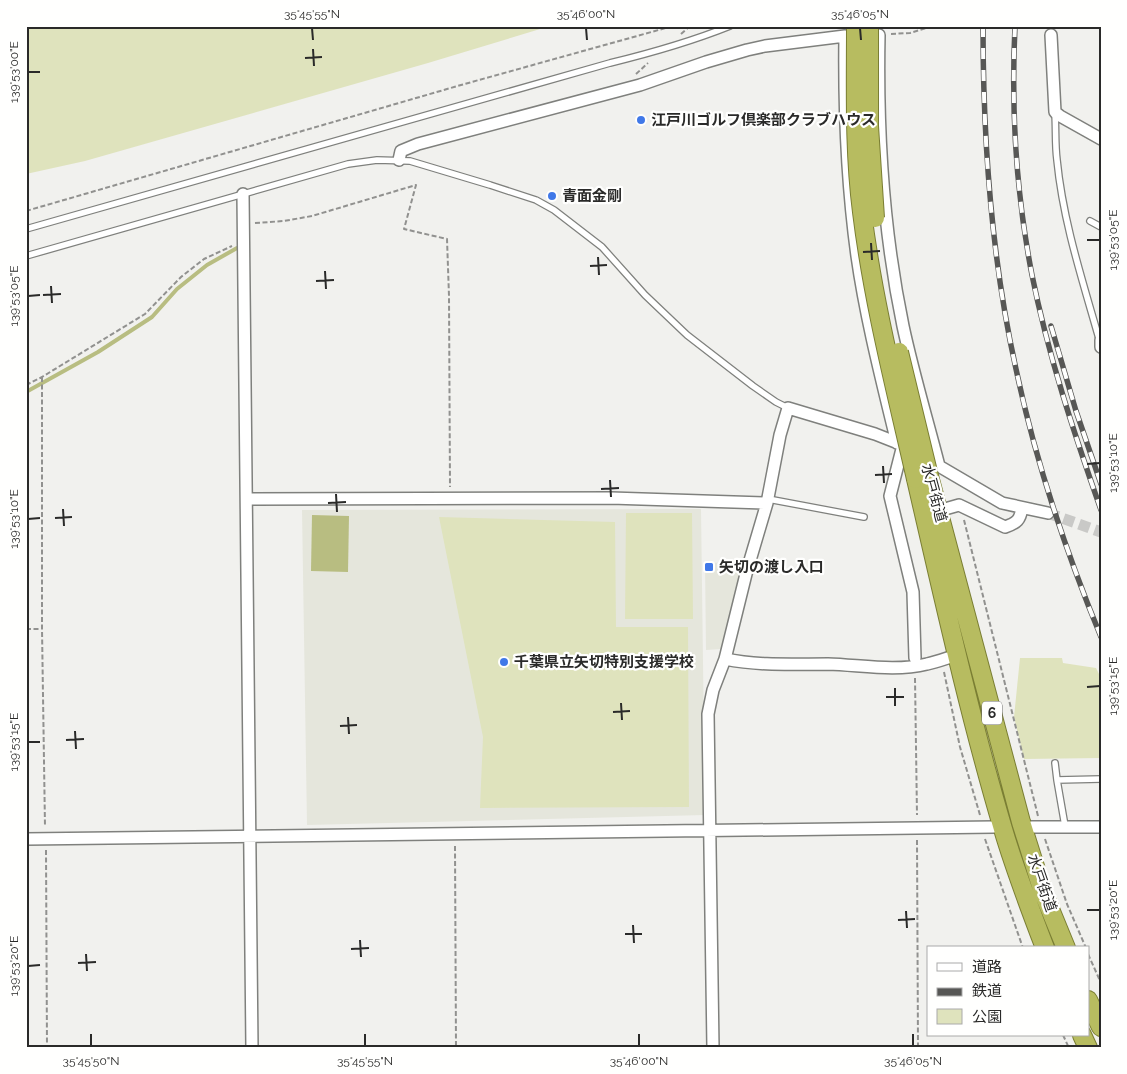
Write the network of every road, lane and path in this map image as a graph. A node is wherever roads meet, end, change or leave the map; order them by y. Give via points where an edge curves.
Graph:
1 (673, 26) edge
2 (730, 26) edge
3 (856, 26) edge
4 (933, 26) edge
5 (874, 30) edge
6 (1051, 35) dead end
7 (1055, 112) junction
8 (1101, 140) edge
9 (399, 160) junction
10 (243, 194) junction
11 (26, 211) edge
12 (1090, 221) dead end
13 (243, 224) junction
14 (1101, 227) edge
15 (26, 229) edge
16 (243, 242) junction
17 (26, 256) edge
18 (1100, 343) edge
19 (42, 378) junction
20 (26, 385) edge
21 (788, 408) junction
22 (900, 444) junction
23 (928, 474) junction
24 (247, 499) junction
25 (450, 499) junction
26 (767, 501) junction
27 (959, 506) junction
28 (1022, 508) junction
29 (938, 511) junction
30 (1048, 513) tunnel mouth
31 (864, 517) dead end
32 (26, 629) edge
33 (42, 629) junction
34 (915, 658) dead end
35 (949, 658) junction
36 (725, 659) junction
37 (915, 673) dead end
38 (1055, 763) dead end
39 (1101, 779) edge
40 (1057, 780) junction
41 (1036, 826) junction
42 (1065, 826) junction
43 (1101, 827) edge
44 (989, 828) junction
45 (917, 830) junction
46 (711, 831) junction
47 (455, 834) junction
48 (250, 836) junction
49 (46, 838) junction
50 (26, 839) edge
51 (1022, 946) edge
52 (1044, 946) edge
53 (1065, 946) edge
54 (1085, 946) edge
55 (1090, 959) edge
56 (1101, 984) edge
57 (1090, 1004) edge
58 (1101, 1027) edge
59 (1063, 1036) edge
60 (1082, 1036) edge
61 (47, 1048) edge
62 (252, 1048) edge
63 (456, 1048) edge
64 (714, 1048) edge
65 (918, 1048) edge
66 (1069, 1048) edge
67 (1088, 1048) edge

1 - 11 path
2 - 15 lane via 663,50
3 - 23 highway, 水戸街道 / 6, bridge via 856,125 862,210 874,292
4 - 5 path via 910,33
5 - 23 highway, 水戸街道 / 6, bridge via 869,126 874,208 885,289
6 - 7 street
7 - 8 street
7 - 18 lane via 1057,160 1066,214
9 - 10 lane via 348,164
9 - 21 lane via 425,164 481,182 536,200 554,210 602,247 687,335
9 - 22 street via 401,151 418,144 633,87 747,50 845,36 848,169 858,257 874,344
10 - 13 street
10 - 17 lane
12 - 14 lane
13 - 16 street
13 - 25 path via 312,216 416,185 404,229 447,239
16 - 19 path via 204,259 181,277 145,314
16 - 24 street
19 - 20 path
19 - 33 path
21 - 22 street
21 - 26 street
22 - 23 street
22 - 34 street via 890,496 913,592
23 - 28 street
23 - 29 highway, 水戸街道 / 6
23 - 35 highway, 水戸街道 / 6
24 - 25 street
24 - 48 street
25 - 26 street
26 - 31 lane
26 - 36 street
27 - 28 street via 1005,527 1020,518
27 - 29 street
27 - 41 path
28 - 30 street
29 - 53 highway, 水戸街道 / 6 via 1022,822
32 - 33 path
33 - 49 path
35 - 36 street via 893,668 747,663
35 - 44 path via 960,747
35 - 52 highway, 水戸街道 / 6 via 1003,830
36 - 46 street via 708,714
37 - 45 path
38 - 40 lane
39 - 40 lane
40 - 42 lane
41 - 42 street
41 - 54 path
42 - 43 street
44 - 45 street
44 - 51 path via 985,838
45 - 46 street
45 - 65 path
46 - 47 street
46 - 64 street
47 - 48 street
47 - 63 path
48 - 49 street
48 - 62 street
49 - 50 street
49 - 61 path
55 - 56 path
57 - 58 highway
59 - 66 path
60 - 67 highway

